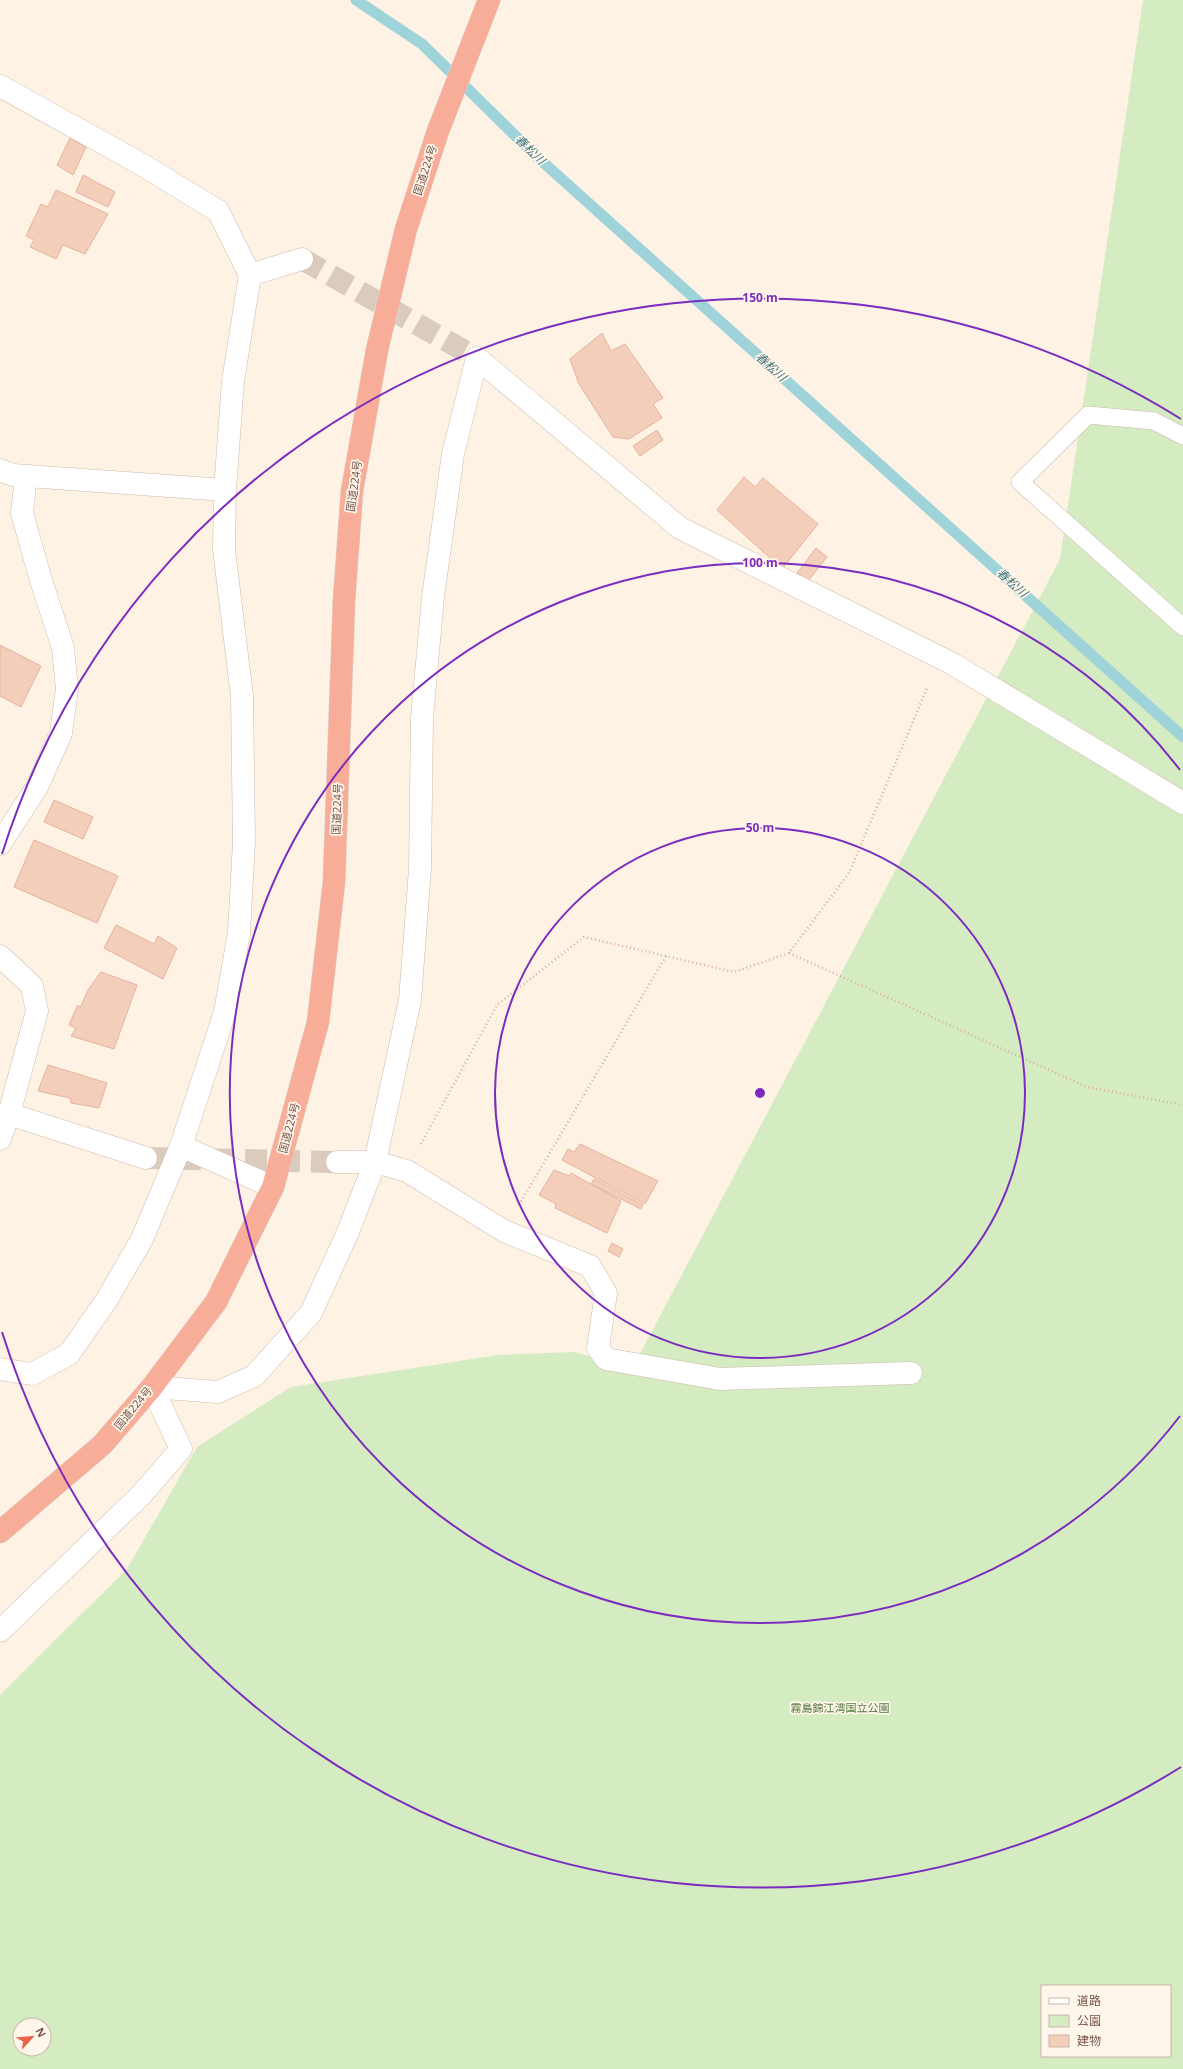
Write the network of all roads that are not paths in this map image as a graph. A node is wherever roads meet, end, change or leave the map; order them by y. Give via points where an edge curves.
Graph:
1 (490, 0) edge
2 (0, 86) edge
3 (302, 259) dead end
4 (250, 275) junction
5 (1183, 436) edge
6 (0, 470) edge
7 (26, 476) junction
8 (225, 490) junction
9 (1183, 627) edge
10 (1183, 803) edge
11 (0, 844) edge
12 (0, 956) edge
13 (9, 1114) junction
14 (0, 1139) edge
15 (181, 1146) junction
16 (146, 1158) tunnel mouth
17 (337, 1162) tunnel mouth
18 (375, 1162) junction
19 (273, 1187) junction
20 (0, 1369) edge
21 (911, 1373) dead end
22 (152, 1387) junction
23 (0, 1532) edge
24 (0, 1631) edge

1 - 19 highway, 国道224号 via 438,131 406,229 381,334 352,491 344,601 334,882 318,1022
2 - 4 street via 141,164 218,211
3 - 4 street
4 - 8 street via 233,381
5 - 9 lane via 1154,421 1088,415 1020,482
6 - 7 street
7 - 8 street
7 - 11 street via 22,513 63,648 66,689 61,733 37,787
8 - 15 street via 224,550 242,696 244,842 239,933 226,1012
10 - 18 street via 940,658 680,528 477,358 453,454 433,597 422,718 420,869 410,1000
12 - 13 street via 32,986 37,1011
13 - 14 street
13 - 16 street
15 - 19 street
15 - 20 street via 142,1239 106,1301 69,1354 32,1374
17 - 18 street
18 - 21 street via 407,1170 504,1231 590,1266 606,1293 598,1348 606,1359 720,1379
18 - 22 street via 348,1232 311,1313 254,1376 218,1392
19 - 22 highway, 国道224号 via 216,1302
22 - 23 highway, 国道224号 via 102,1445
22 - 24 street via 181,1449 141,1495

